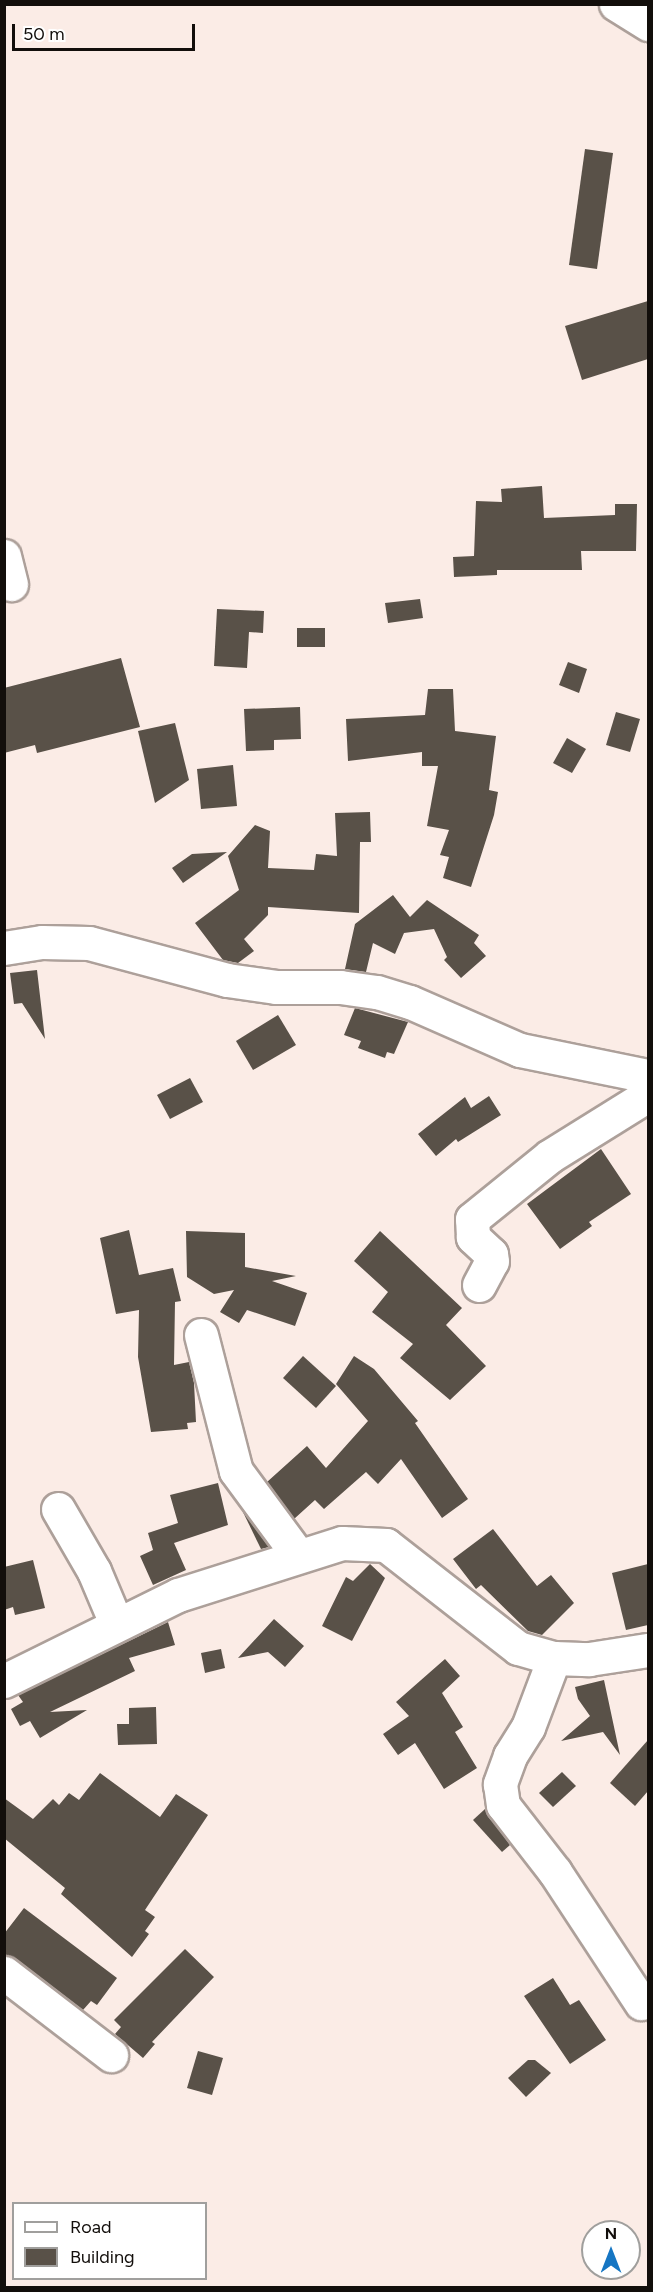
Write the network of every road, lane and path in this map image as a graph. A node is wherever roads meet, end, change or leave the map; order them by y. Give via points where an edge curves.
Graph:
1 (616, 4) edge
2 (648, 24) edge
3 (4, 948) edge
4 (648, 1076) edge
5 (648, 1095) edge
6 (479, 1285) dead end
7 (201, 1335) dead end
8 (58, 1509) dead end
9 (298, 1555) junction
10 (116, 1623) junction
11 (648, 1650) edge
12 (554, 1659) junction
13 (4, 1682) edge
14 (4, 1973) edge
15 (641, 2003) dead end
16 (111, 2055) dead end

1 - 2 street
3 - 4 street via 42,942 89,943 226,980 276,987 339,987 377,992 410,1002 520,1050
5 - 6 street via 550,1156 472,1219 473,1237 491,1254 492,1261
7 - 9 street via 236,1471
8 - 10 street via 94,1571
9 - 10 street via 178,1595
9 - 12 street via 342,1543 386,1545 518,1648
10 - 13 street
11 - 12 street via 590,1659
12 - 15 street via 528,1727 510,1756 500,1784 503,1805 560,1880
14 - 16 street

